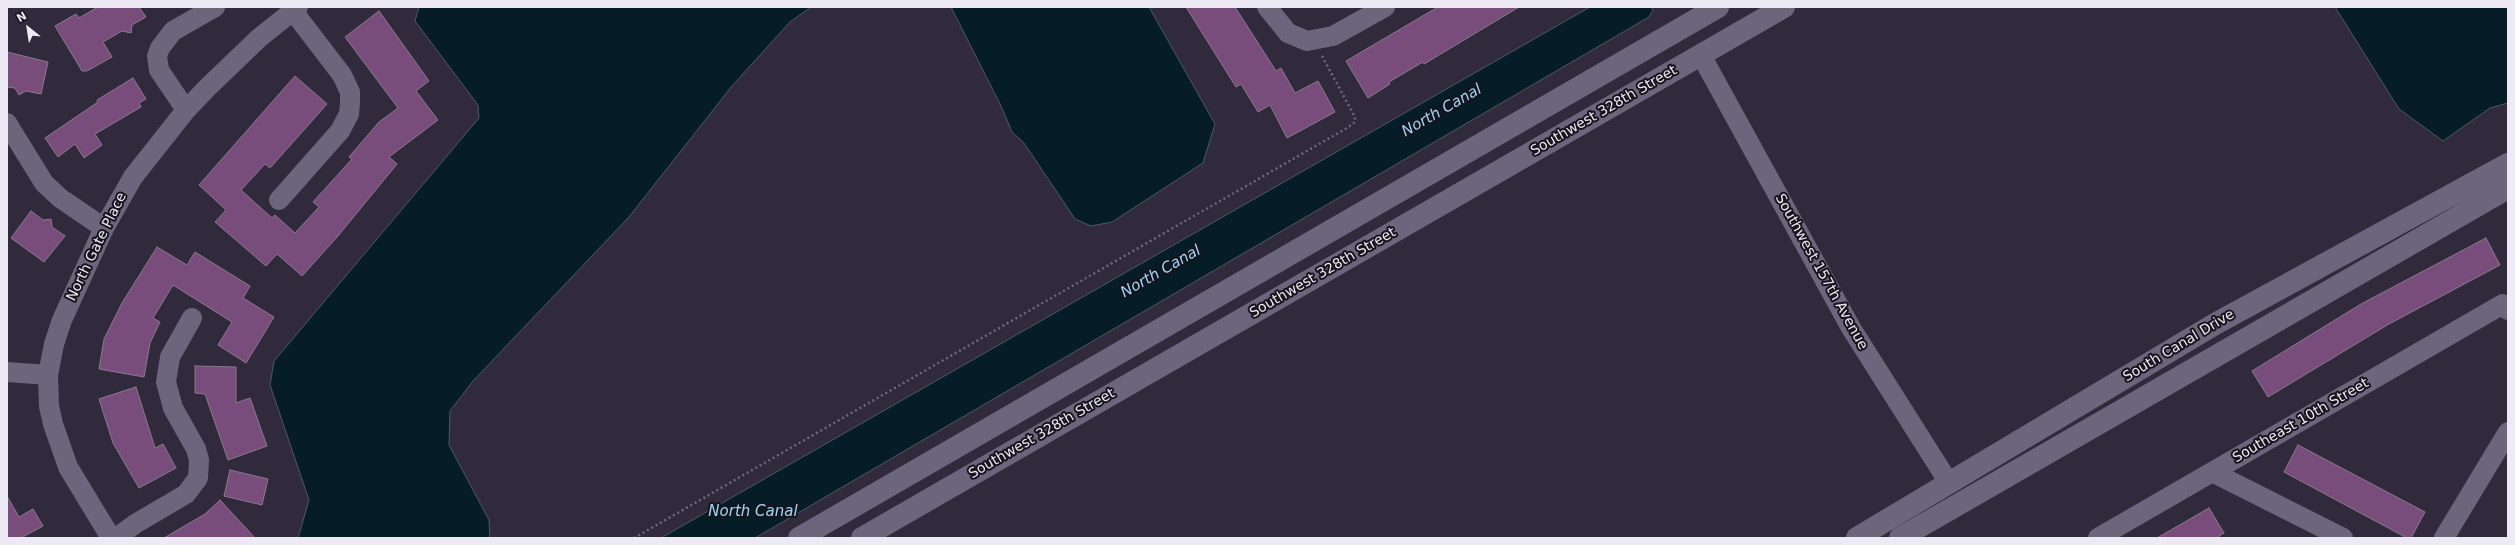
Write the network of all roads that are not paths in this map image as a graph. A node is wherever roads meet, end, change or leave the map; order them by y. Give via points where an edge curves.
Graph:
1 (215, 7) edge
2 (1267, 7) edge
3 (1385, 7) edge
4 (1718, 7) edge
5 (1784, 7) edge
6 (295, 9) edge
7 (1701, 56) junction
8 (186, 110) junction
9 (7, 123) edge
10 (2508, 164) edge
11 (2508, 188) edge
12 (279, 200) dead end
13 (104, 228) junction
14 (2506, 307) edge
15 (192, 318) dead end
16 (7, 372) edge
17 (48, 375) junction
18 (2508, 432) edge
19 (2212, 472) junction
20 (1949, 483) junction
21 (111, 538) edge
22 (116, 538) edge
23 (799, 538) edge
24 (862, 538) edge
25 (1857, 538) edge
26 (1900, 538) edge
27 (2098, 538) edge
28 (2343, 538) edge
29 (2444, 538) edge

1 - 8 street via 174,32 160,48 157,56 159,70
2 - 3 street via 1288,33 1312,41 1342,32
4 - 23 street
5 - 7 street, Southwest 328th Street
6 - 8 street, North Gate Place via 259,38
6 - 12 street via 342,75 350,92 350,103 349,114 340,131
7 - 20 street, Southwest 157th Avenue via 1851,328
7 - 24 street, Southwest 328th Street
8 - 13 street, North Gate Place via 133,177
9 - 13 street via 44,183 60,198
10 - 20 street, South Canal Drive via 2215,324
11 - 26 street, South Canal Drive
13 - 17 street, North Gate Place via 62,320
14 - 19 street, Southeast 10th Street
15 - 22 street via 170,357 166,382 173,408 198,454 198,478 186,494
16 - 17 street
17 - 21 street, North Gate Place via 49,406 56,438 76,482
18 - 29 street
19 - 27 street, Southeast 10th Street
19 - 28 street
20 - 25 street, South Canal Drive

